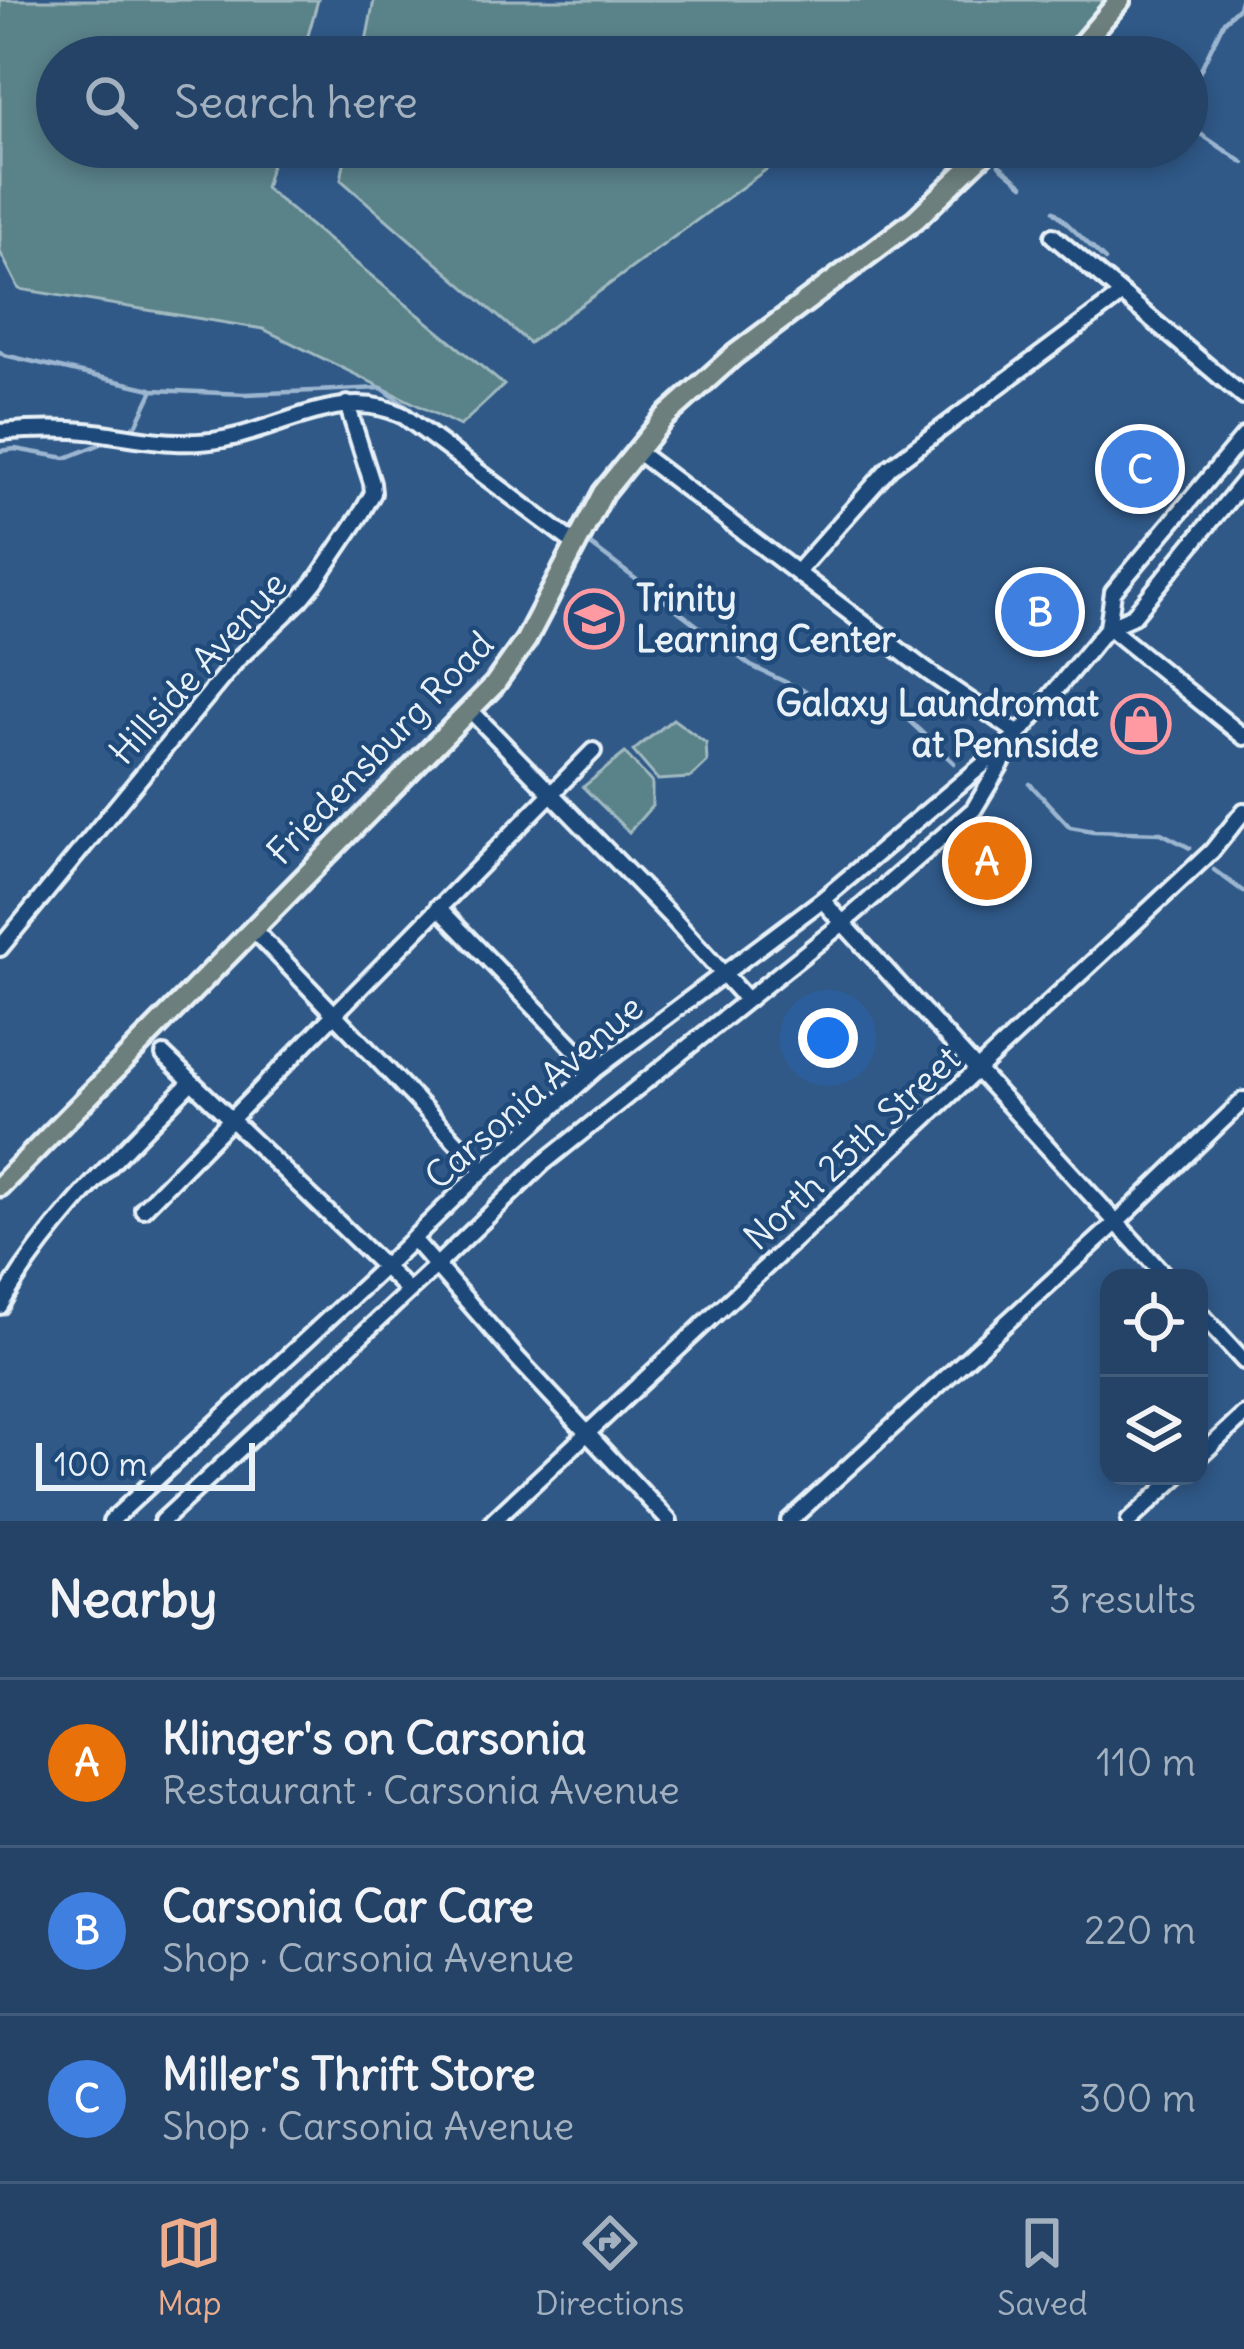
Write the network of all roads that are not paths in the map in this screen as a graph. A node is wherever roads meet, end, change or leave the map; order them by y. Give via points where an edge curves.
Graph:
1 (1120, 0) edge
2 (1089, 36) edge
3 (969, 168) edge
4 (1054, 236) dead end
5 (1122, 294) junction
6 (1244, 397) edge
7 (347, 404) junction
8 (0, 432) edge
9 (1244, 436) edge
10 (635, 450) junction
11 (1244, 482) edge
12 (575, 544) junction
13 (797, 572) junction
14 (1108, 627) junction
15 (471, 711) junction
16 (1019, 734) junction
17 (1244, 736) edge
18 (593, 752) dead end
19 (550, 794) junction
20 (1244, 811) edge
21 (822, 900) junction
22 (439, 907) junction
23 (843, 923) junction
24 (253, 929) junction
25 (0, 949) edge
26 (723, 974) junction
27 (746, 999) junction
28 (336, 1016) junction
29 (164, 1055) dead end
30 (595, 1070) junction
31 (978, 1071) junction
32 (190, 1082) junction
33 (1244, 1100) edge
34 (231, 1121) junction
35 (483, 1170) junction
36 (0, 1186) edge
37 (143, 1209) dead end
38 (1116, 1223) junction
39 (412, 1239) junction
40 (436, 1266) junction
41 (384, 1267) junction
42 (1159, 1269) edge
43 (408, 1290) junction
44 (0, 1306) edge
45 (1208, 1322) edge
46 (1244, 1361) edge
47 (1244, 1415) edge
48 (589, 1433) junction
49 (1208, 1449) edge
50 (1168, 1485) edge
51 (110, 1521) edge
52 (162, 1521) edge
53 (494, 1521) edge
54 (669, 1521) edge
55 (789, 1521) edge
56 (1129, 1521) edge

1 - 2 main road
3 - 10 main road, Friedensburg Road via 916,219 692,390
4 - 5 street
5 - 6 street
5 - 13 street via 890,467
7 - 8 street via 206,442
7 - 12 street via 404,416
7 - 25 street, Hillside Avenue via 372,483 361,514 301,599 237,660
9 - 14 street, Carsonia Avenue via 1113,592
10 - 12 main road, Friedensburg Road
10 - 13 street
11 - 14 street, Carsonia Avenue via 1133,616
12 - 15 main road, Friedensburg Road via 512,664
13 - 16 street
14 - 16 street, Carsonia Avenue
14 - 17 street
15 - 19 street
15 - 24 main road, Friedensburg Road
16 - 21 street, Carsonia Avenue
16 - 23 street, Carsonia Avenue via 974,809
18 - 19 street
19 - 22 street
19 - 26 street
20 - 31 street, North 25th Street via 1212,851
21 - 23 street
21 - 26 street, Carsonia Avenue
22 - 28 street
22 - 30 street
23 - 27 street, Carsonia Avenue
23 - 31 street
24 - 28 street
24 - 36 main road, Friedensburg Road
26 - 27 street
26 - 30 street, Carsonia Avenue
27 - 40 street, Carsonia Avenue via 542,1164
28 - 34 street
28 - 35 street
29 - 32 street
30 - 35 street, Carsonia Avenue
31 - 38 street
31 - 48 street, North 25th Street
32 - 34 street
32 - 44 street via 65,1212
33 - 38 street
34 - 37 street
34 - 41 street
35 - 39 street, Carsonia Avenue
38 - 42 street
38 - 55 street
39 - 40 street
39 - 41 street, Carsonia Avenue
40 - 43 street, Carsonia Avenue
40 - 48 street
41 - 43 street
41 - 51 street, Carsonia Avenue
43 - 52 street, Carsonia Avenue
45 - 46 street
47 - 49 street
48 - 53 street, North 25th Street
48 - 54 street
50 - 56 street

